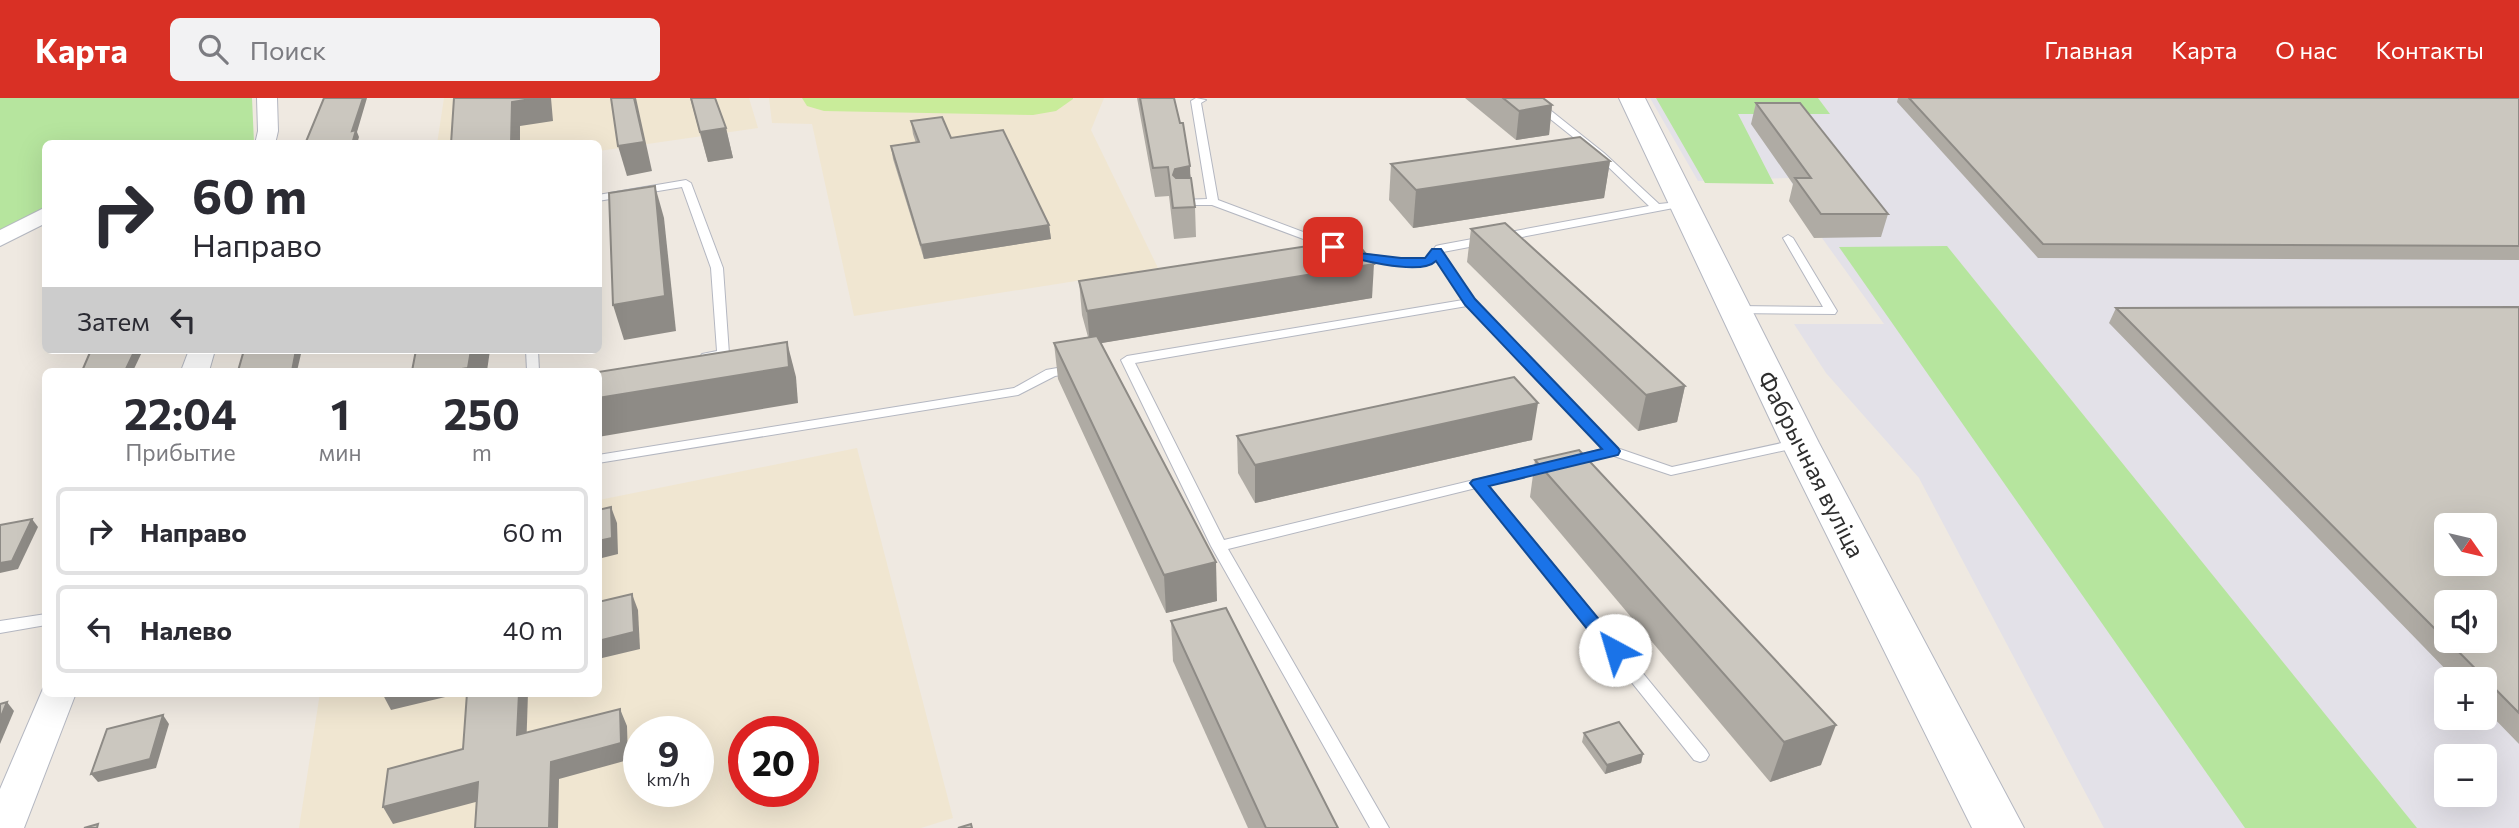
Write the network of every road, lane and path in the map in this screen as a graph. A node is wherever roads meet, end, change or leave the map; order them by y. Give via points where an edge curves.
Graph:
1 (267, 98) edge
2 (1528, 98) edge
3 (1632, 98) edge
4 (1202, 100) dead end
5 (266, 140) edge
6 (1601, 155) junction
7 (1588, 157) edge
8 (602, 197) edge
9 (1213, 202) junction
10 (1181, 203) edge
11 (1670, 205) junction
12 (42, 216) edge
13 (1788, 238) dead end
14 (0, 239) edge
15 (1437, 252) junction
16 (1470, 302) junction
17 (1736, 310) junction
18 (698, 358) edge
19 (1089, 367) edge
20 (1800, 443) junction
21 (1612, 451) junction
22 (602, 458) edge
23 (1479, 483) junction
24 (1219, 546) junction
25 (42, 620) edge
26 (0, 627) edge
27 (56, 697) edge
28 (1700, 755) dead end
29 (4, 828) edge
30 (1380, 828) edge
31 (1998, 828) edge

1 - 5 street
2 - 6 lane
3 - 11 main road, Фабрычная вуліца
4 - 9 lane via 1196,101
6 - 7 lane
6 - 11 lane
8 - 18 lane via 686,183 717,268 723,354
9 - 10 lane
9 - 15 lane via 1357,256 1429,262
11 - 15 lane
11 - 17 main road, Фабрычная вуліца
12 - 14 street
13 - 17 lane via 1832,311
15 - 16 lane
16 - 21 lane
16 - 24 lane via 1121,361
17 - 20 main road, Фабрычная вуліца
19 - 22 lane via 1051,373 1018,391
20 - 21 lane via 1671,471
20 - 31 main road, Фабрычная вуліца
21 - 23 lane
23 - 24 lane
23 - 28 lane
24 - 30 lane
25 - 26 lane
27 - 29 street

